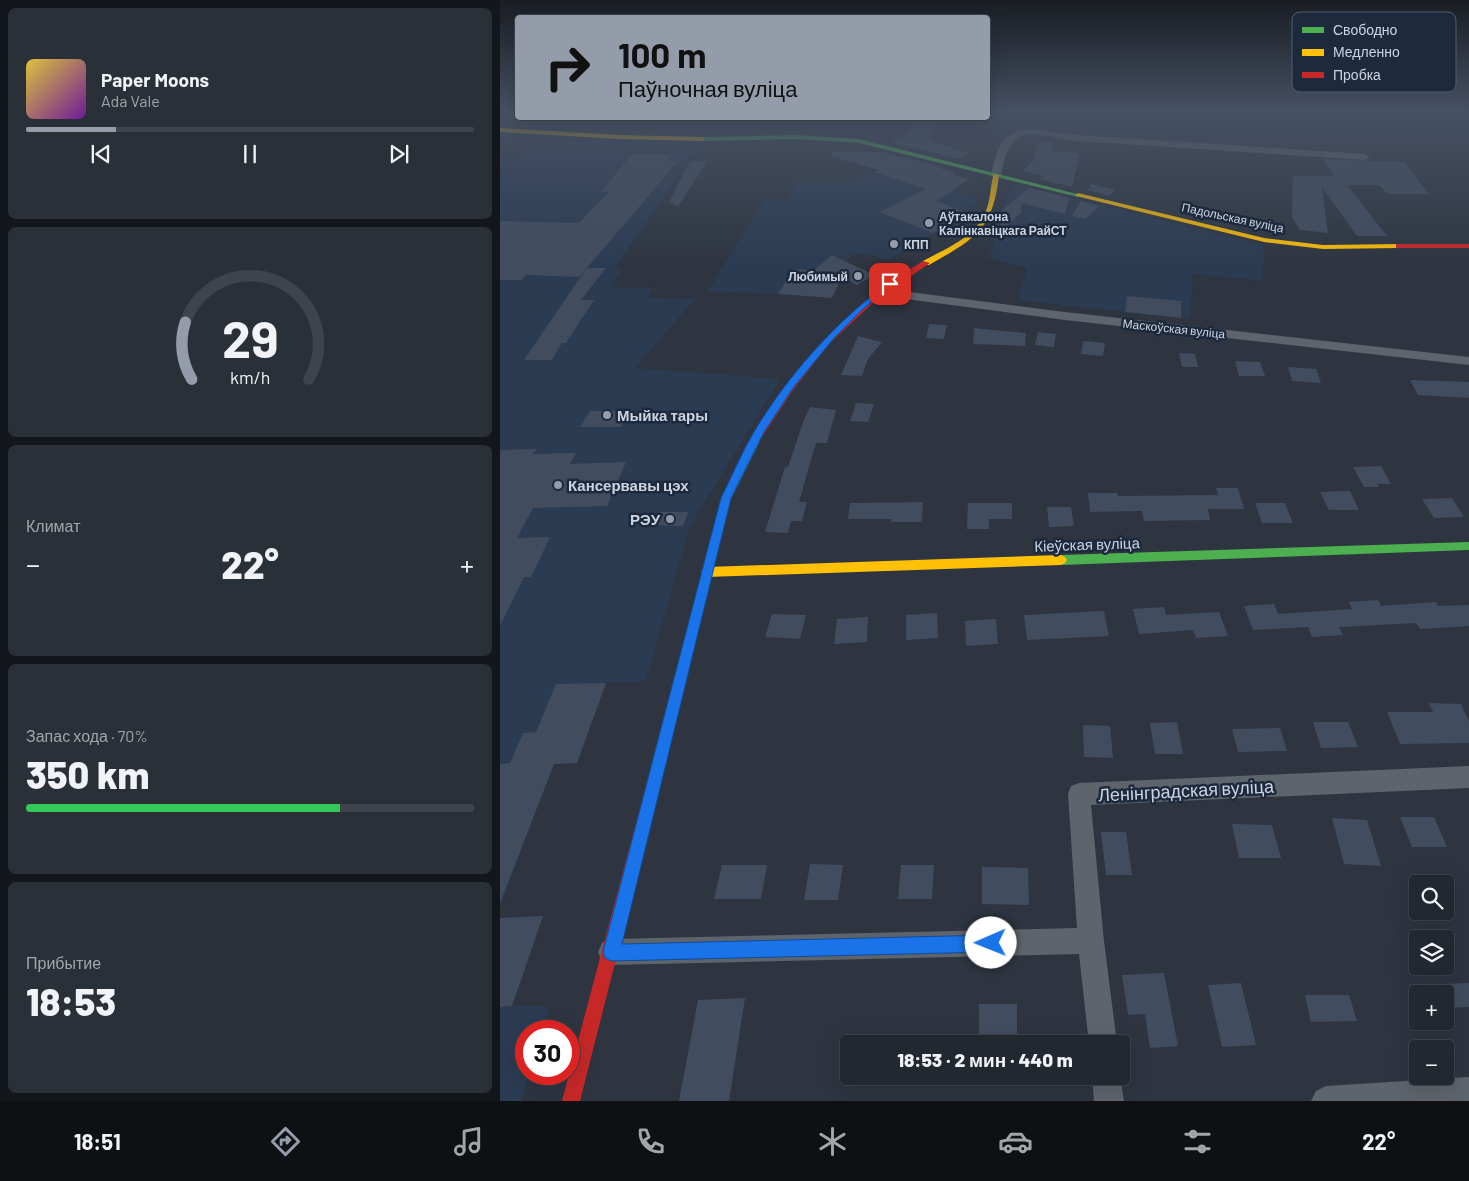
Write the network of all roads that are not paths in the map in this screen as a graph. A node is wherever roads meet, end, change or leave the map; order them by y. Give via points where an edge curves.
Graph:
1 (949, 163) edge
2 (999, 163) edge
3 (996, 175) junction
4 (1469, 246) edge
5 (879, 292) junction
6 (1469, 361) edge
7 (1469, 546) edge
8 (707, 572) junction
9 (1469, 777) edge
10 (1091, 941) junction
11 (611, 952) junction
12 (1101, 1035) edge
13 (1107, 1085) edge
14 (1469, 1092) edge
15 (571, 1101) edge
16 (1109, 1101) edge
17 (1326, 1101) edge

1 - 3 street, Падольская вуліца
2 - 3 street
3 - 4 street, Падольская вуліца via 1264,240 1323,247
3 - 5 street via 995,196 982,227
5 - 6 street, Маскоўская вуліца
5 - 8 street via 831,336 805,366 759,432 726,498
7 - 8 street, Кіеўская вуліца
8 - 11 street
9 - 10 street, Ленінградская вуліца via 1079,794
10 - 11 street
10 - 12 street
11 - 15 street
13 - 16 street
14 - 17 street

